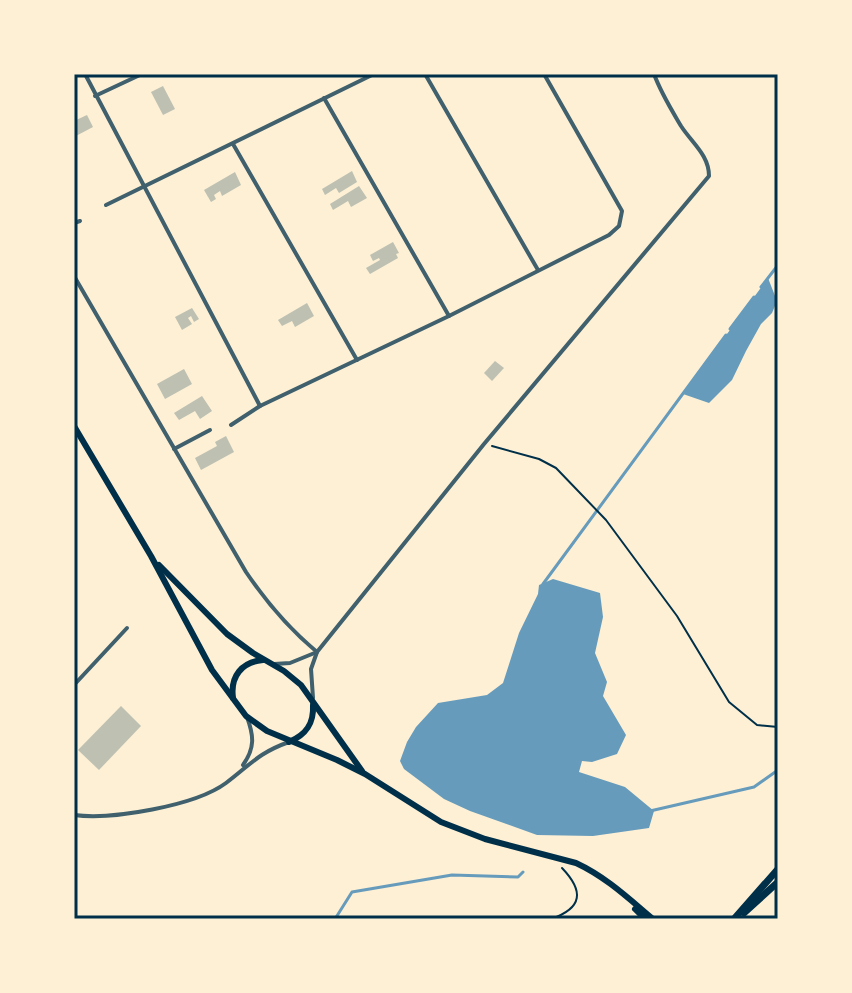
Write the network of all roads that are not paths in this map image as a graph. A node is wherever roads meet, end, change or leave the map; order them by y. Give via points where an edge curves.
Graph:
1 (85, 74) edge
2 (142, 74) edge
3 (374, 74) edge
4 (425, 74) edge
5 (544, 74) edge
6 (654, 74) edge
7 (95, 96) junction
8 (324, 98) junction
9 (232, 143) junction
10 (142, 187) junction
11 (106, 205) dead end
12 (80, 221) dead end
13 (74, 223) edge
14 (538, 270) junction
15 (74, 276) edge
16 (449, 316) junction
17 (357, 360) junction
18 (260, 406) junction
19 (231, 425) dead end
20 (74, 426) edge
21 (210, 430) dead end
22 (174, 449) junction
23 (151, 556) junction
24 (127, 628) dead end
25 (317, 652) junction
26 (263, 660) junction
27 (272, 664) junction
28 (74, 685) edge
29 (313, 701) junction
30 (234, 702) junction
31 (246, 716) junction
32 (289, 742) junction
33 (239, 770) junction
34 (365, 774) junction
35 (74, 815) edge
36 (778, 869) edge
37 (778, 882) edge
38 (614, 886) junction
39 (645, 919) edge
40 (653, 919) edge
41 (736, 919) edge

1 - 7 street
2 - 7 street
3 - 8 street
4 - 14 street
5 - 14 street via 622,211 619,226 609,235
6 - 25 street via 705,157 709,176
7 - 10 street
8 - 9 street
8 - 16 street
9 - 10 street
9 - 17 street
10 - 11 street
10 - 18 street
12 - 13 street
14 - 16 street
15 - 22 street
16 - 17 street
17 - 18 street
18 - 19 street
20 - 23 main road
21 - 22 street
22 - 25 street via 269,607
23 - 26 main road via 227,634
23 - 30 main road
24 - 28 street
25 - 27 street
25 - 29 street via 311,669
26 - 27 main road
26 - 30 main road via 237,673
27 - 29 main road via 293,677
29 - 32 main road via 310,726
29 - 34 main road
30 - 31 main road
31 - 32 main road
31 - 33 street via 252,747
32 - 33 street
32 - 34 main road
33 - 35 street via 214,790 163,806 95,817
34 - 38 main road via 441,822 589,869
36 - 41 highway
37 - 41 highway
38 - 39 main road
38 - 40 main road

